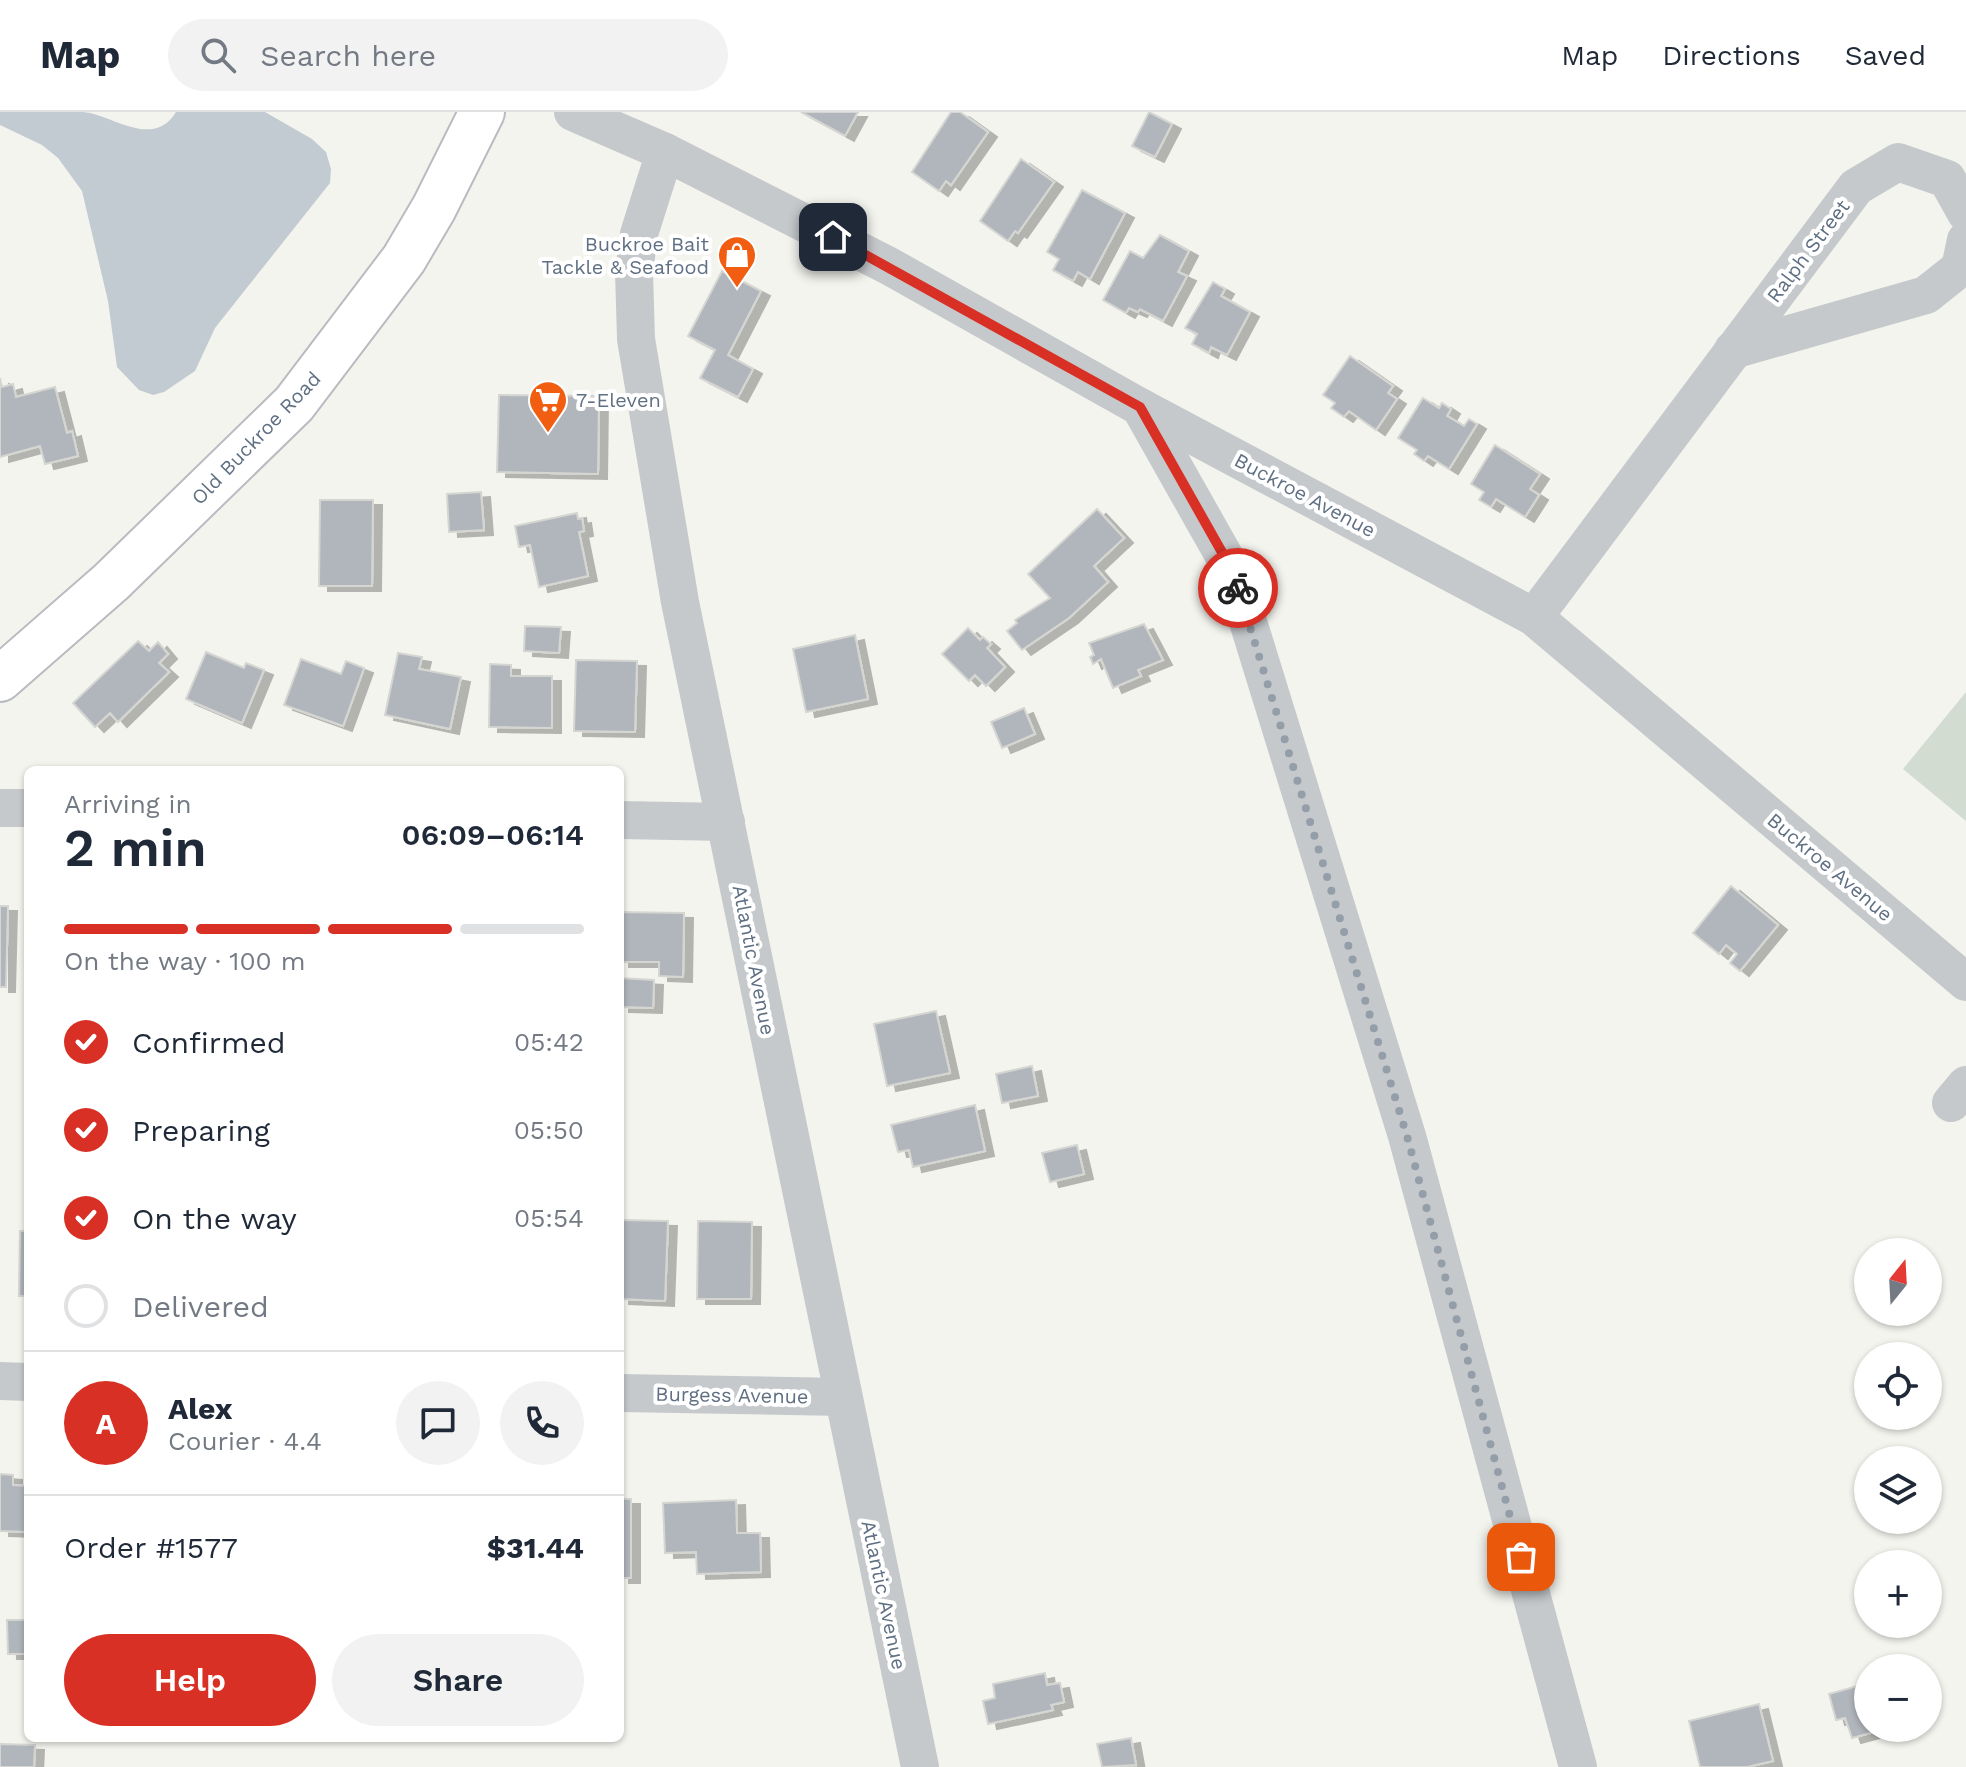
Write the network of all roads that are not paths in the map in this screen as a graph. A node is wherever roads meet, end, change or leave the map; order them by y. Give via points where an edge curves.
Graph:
1 (482, 112) edge
2 (573, 112) edge
3 (665, 152) junction
4 (1966, 213) edge
5 (1966, 240) edge
6 (1733, 350) junction
7 (1140, 407) junction
8 (1534, 617) junction
9 (0, 679) edge
10 (0, 808) edge
11 (24, 808) edge
12 (624, 820) edge
13 (726, 822) junction
14 (1966, 982) edge
15 (0, 1381) edge
16 (24, 1382) edge
17 (624, 1393) edge
18 (843, 1397) junction
19 (920, 1767) edge
20 (1578, 1767) edge

1 - 9 main road, Old Buckroe Road via 404,259 294,404 111,582
2 - 3 street, Buckroe Avenue
3 - 7 street, Buckroe Avenue via 889,266
3 - 13 street, Atlantic Avenue via 639,234 636,339 680,602
4 - 6 street, Ralph Street via 1947,179 1898,162 1887,168 1856,187
5 - 6 street, Ralph Street via 1960,268 1926,295
6 - 8 street, Ralph Street
7 - 8 street, Buckroe Avenue
7 - 20 street via 1232,570 1407,1136
8 - 14 street, Buckroe Avenue
10 - 11 street
12 - 13 street
13 - 18 street, Atlantic Avenue
15 - 16 street
17 - 18 street, Burgess Avenue
18 - 19 street, Atlantic Avenue

